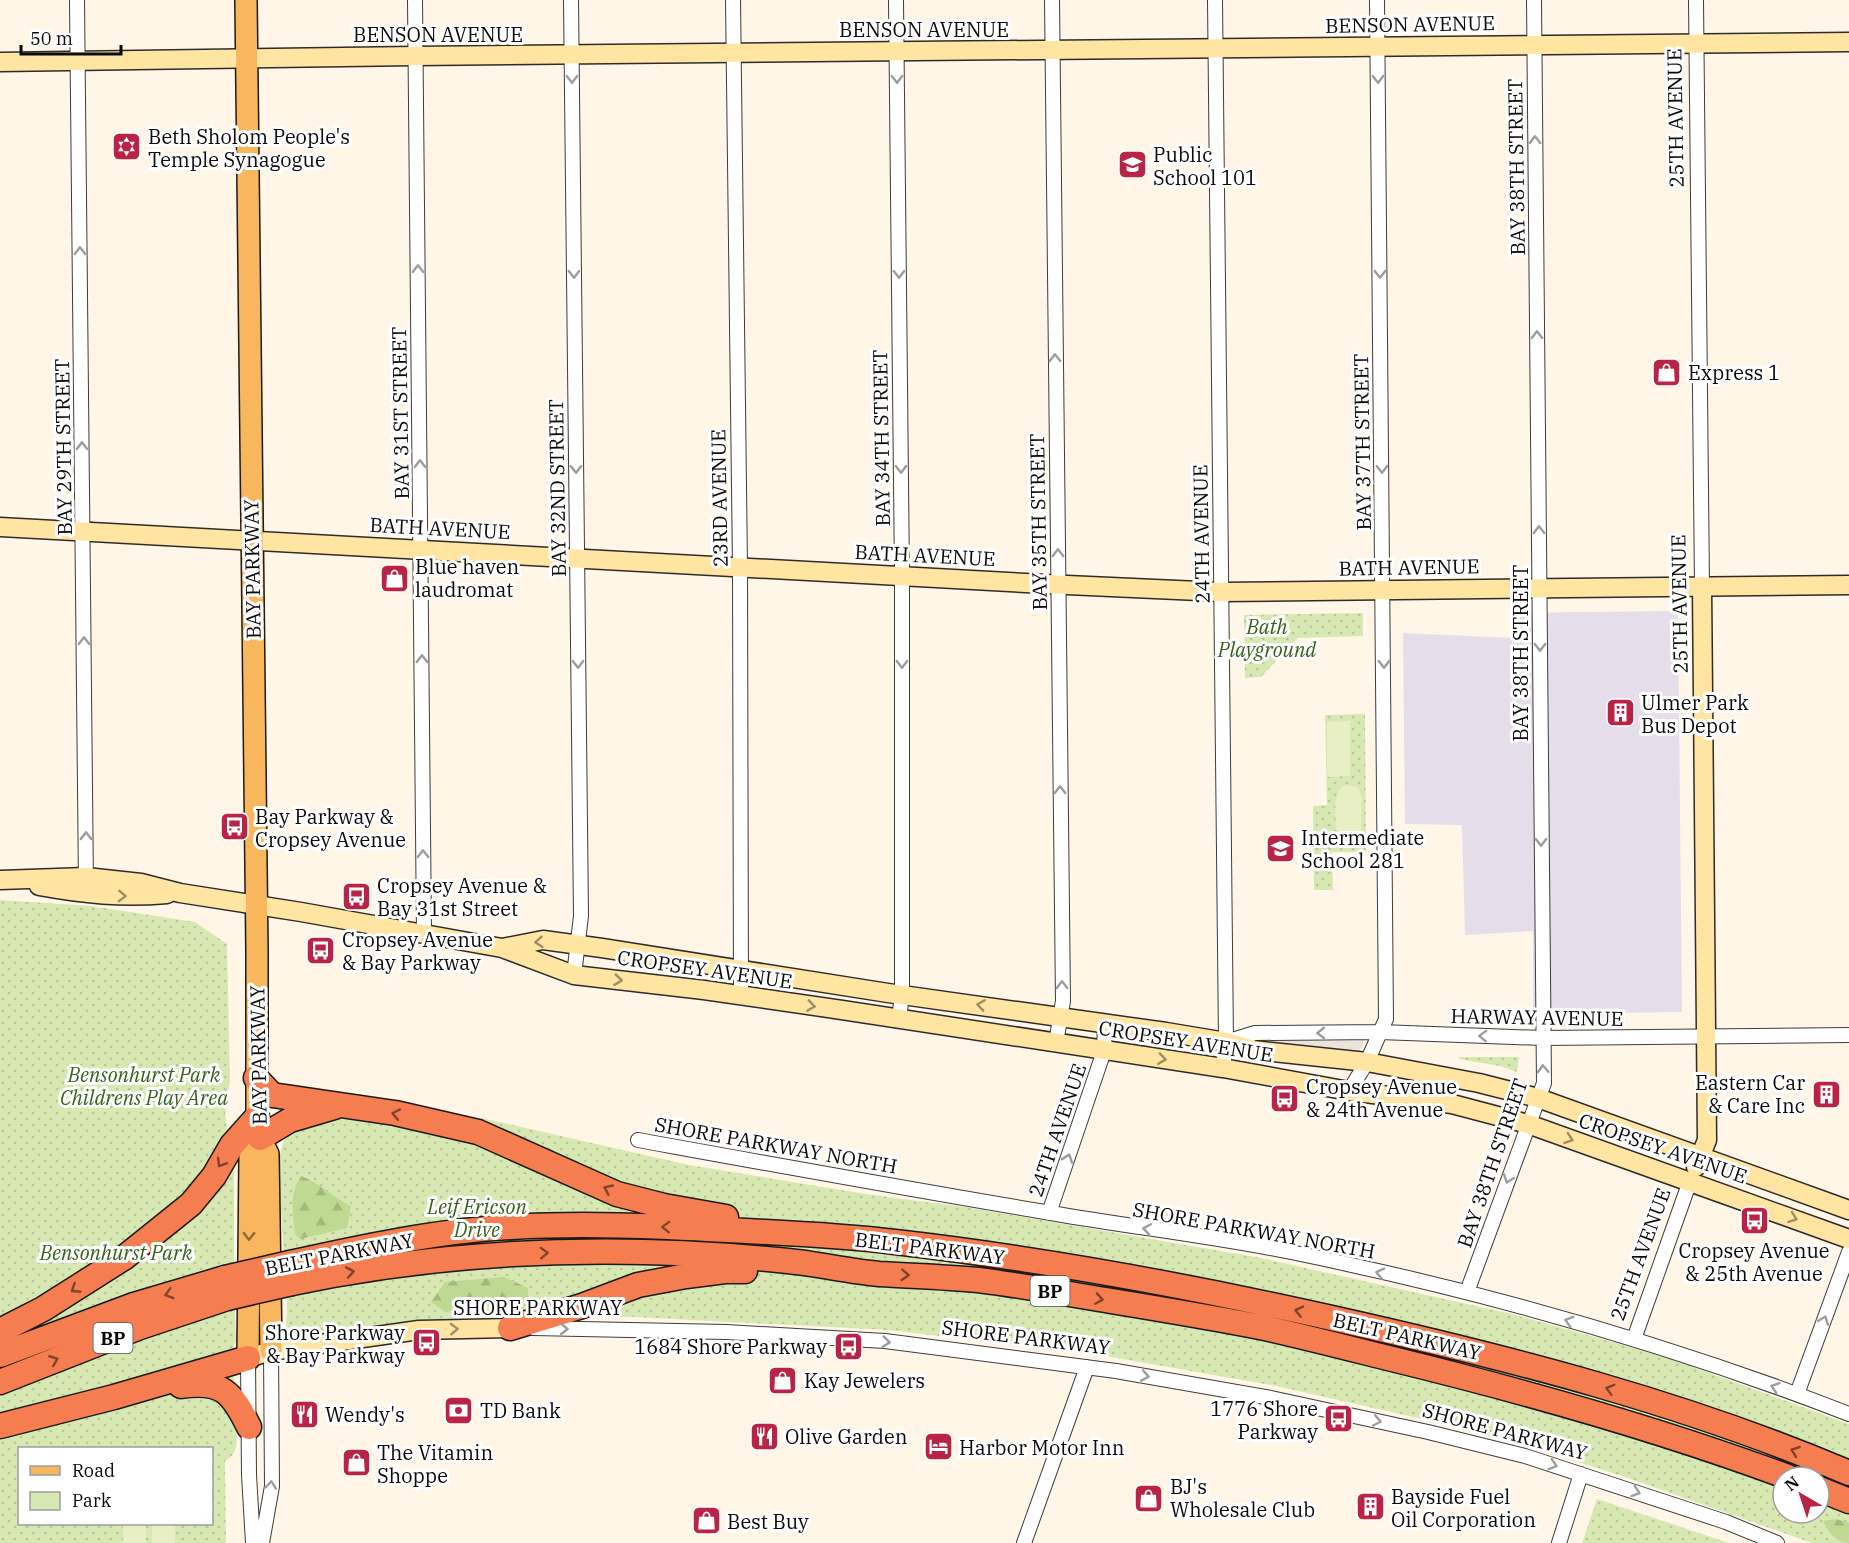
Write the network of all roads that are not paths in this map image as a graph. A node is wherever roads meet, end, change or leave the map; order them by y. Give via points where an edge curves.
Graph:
1 (77, 0) edge
2 (246, 0) edge
3 (415, 0) edge
4 (571, 0) edge
5 (733, 0) edge
6 (896, 0) edge
7 (1052, 0) edge
8 (1215, 0) edge
9 (1377, 0) edge
10 (1534, 0) edge
11 (1696, 0) edge
12 (1849, 42) edge
13 (1696, 44) junction
14 (1534, 46) junction
15 (1378, 47) junction
16 (1215, 49) junction
17 (1053, 50) junction
18 (897, 52) junction
19 (734, 53) junction
20 (415, 56) junction
21 (572, 56) junction
22 (246, 58) junction
23 (78, 61) junction
24 (0, 62) edge
25 (0, 527) edge
26 (83, 531) junction
27 (251, 540) junction
28 (421, 550) junction
29 (577, 557) junction
30 (740, 567) junction
31 (902, 576) junction
32 (1058, 585) junction
33 (1849, 585) edge
34 (1702, 586) junction
35 (1539, 589) junction
36 (1383, 590) junction
37 (1221, 592) junction
38 (3, 880) edge
39 (86, 886) junction
40 (257, 905) junction
41 (424, 933) junction
42 (578, 945) junction
43 (502, 948) junction
44 (741, 969) junction
45 (574, 975) junction
46 (903, 995) junction
47 (741, 996) junction
48 (1060, 1016) junction
49 (899, 1019) junction
50 (1106, 1023) junction
51 (1380, 1032) junction
52 (1849, 1035) edge
53 (1706, 1037) junction
54 (1542, 1038) junction
55 (1226, 1042) junction
56 (1056, 1043) junction
57 (1104, 1051) junction
58 (1367, 1062) junction
59 (1223, 1068) junction
60 (256, 1078) junction
61 (1349, 1091) junction
62 (1538, 1098) junction
63 (342, 1104) junction
64 (1528, 1124) junction
65 (258, 1127) junction
66 (638, 1140) dead end
67 (1700, 1156) junction
68 (1690, 1180) junction
69 (1849, 1210) edge
70 (1049, 1213) junction
71 (1849, 1239) edge
72 (892, 1241) junction
73 (1849, 1252) edge
74 (291, 1273) junction
75 (876, 1273) junction
76 (226, 1288) junction
77 (1467, 1292) junction
78 (510, 1328) junction
79 (0, 1331) edge
80 (1634, 1339) junction
81 (271, 1351) junction
82 (0, 1355) edge
83 (248, 1358) junction
84 (1087, 1367) junction
85 (0, 1382) edge
86 (1797, 1394) junction
87 (114, 1397) junction
88 (1849, 1414) edge
89 (0, 1426) edge
90 (249, 1427) junction
91 (1771, 1471) edge
92 (1849, 1473) edge
93 (1581, 1474) junction
94 (1831, 1494) edge
95 (1849, 1501) edge
96 (254, 1543) edge
97 (262, 1543) edge
98 (1024, 1543) edge
99 (1559, 1543) edge
100 (1777, 1543) edge

1 - 23 street, BAY 29TH STREET
2 - 22 main road, BAY PARKWAY
3 - 20 street, BAY 31ST STREET
4 - 21 street, BAY 32ND STREET
5 - 19 street, 23RD AVENUE
6 - 18 street, BAY 34TH STREET
7 - 17 street, BAY 35TH STREET
8 - 16 street, 24TH AVENUE
9 - 15 street, BAY 37TH STREET
10 - 14 street, BAY 38TH STREET
11 - 13 street, 25TH AVENUE
12 - 13 street, BENSON AVENUE
13 - 14 street, BENSON AVENUE
13 - 34 street, 25TH AVENUE
14 - 15 street, BENSON AVENUE
35 -> 14 street, BAY 38TH STREET
15 - 16 street, BENSON AVENUE
15 -> 36 street, BAY 37TH STREET
16 - 17 street, BENSON AVENUE
16 - 37 street, 24TH AVENUE
17 - 18 street, BENSON AVENUE
32 -> 17 street, BAY 35TH STREET
18 - 19 street, BENSON AVENUE
18 -> 31 street, BAY 34TH STREET
19 - 21 street, BENSON AVENUE
19 - 30 street, 23RD AVENUE
20 - 21 street, BENSON AVENUE
20 - 22 street, BENSON AVENUE
28 -> 20 street, BAY 31ST STREET
21 -> 29 street, BAY 32ND STREET
22 - 23 street, BENSON AVENUE
22 - 27 main road, BAY PARKWAY
23 - 24 street, BENSON AVENUE
26 -> 23 street, BAY 29TH STREET
25 - 26 street, BATH AVENUE
26 - 27 street, BATH AVENUE
39 -> 26 street, BAY 29TH STREET
27 - 28 street, BATH AVENUE
27 - 40 main road, BAY PARKWAY
28 - 29 street, BATH AVENUE
41 -> 28 street, BAY 31ST STREET
29 - 30 street, BATH AVENUE
29 -> 42 street, BAY 32ND STREET via 581,916
30 - 31 street, BATH AVENUE
30 - 44 street, 23RD AVENUE
31 - 32 street, BATH AVENUE
31 -> 46 street, BAY 34TH STREET
32 - 37 street, BATH AVENUE
48 -> 32 street, BAY 35TH STREET via 1063,1001
33 - 34 street, BATH AVENUE
34 - 35 street, BATH AVENUE
34 - 53 street, 25TH AVENUE
35 - 36 street, BATH AVENUE
35 -> 54 street, BAY 38TH STREET
36 - 37 street, BATH AVENUE
36 -> 51 street, BAY 37TH STREET via 1386,1019
37 - 55 street, 24TH AVENUE
38 - 39 street, CROPSEY AVENUE
39 - 40 street, CROPSEY AVENUE via 141,883
40 - 41 street, CROPSEY AVENUE
40 - 60 main road, BAY PARKWAY
41 - 43 street, CROPSEY AVENUE
42 -> 43 street, CROPSEY AVENUE via 543,940
42 - 44 street, CROPSEY AVENUE
42 - 45 street, BAY 32ND STREET
43 - 45 street, CROPSEY AVENUE
44 - 46 street, CROPSEY AVENUE
44 - 47 street, 23RD AVENUE
45 -> 47 street, CROPSEY AVENUE
48 -> 46 street, CROPSEY AVENUE
46 - 49 street, BAY 34TH STREET
47 -> 49 street, CROPSEY AVENUE
48 - 50 street, CROPSEY AVENUE
48 - 56 street, BAY 35TH STREET
49 - 56 street, CROPSEY AVENUE
50 - 55 street, CROPSEY AVENUE
50 - 57 street, 24TH AVENUE
54 -> 51 street, HARWAY AVENUE
51 -> 55 street, HARWAY AVENUE via 1255,1033
51 - 58 street, BAY 37TH STREET
52 - 53 street, HARWAY AVENUE
53 - 54 street, HARWAY AVENUE
53 - 67 street, 25TH AVENUE via 1707,1140
62 -> 54 street, BAY 38TH STREET via 1544,1083
55 - 58 street, CROPSEY AVENUE via 1253,1050
55 - 59 street, 24TH AVENUE
56 - 57 street, CROPSEY AVENUE
57 -> 59 street, CROPSEY AVENUE
70 -> 57 street, 24TH AVENUE
58 - 61 street, BAY 37TH STREET
58 - 62 street, CROPSEY AVENUE
59 - 61 street, CROPSEY AVENUE
60 - 63 highway via 272,1095
60 - 65 main road, BAY PARKWAY
61 - 64 street, CROPSEY AVENUE via 1452,1104
62 - 64 street, BAY 38TH STREET
62 - 67 street, CROPSEY AVENUE
63 - 65 highway
72 -> 63 highway via 664,1206 617,1194 478,1132
64 -> 68 street, CROPSEY AVENUE
64 -> 77 street, BAY 38TH STREET
65 -> 79 highway via 232,1145 191,1204 125,1257
65 - 81 main road, BAY PARKWAY via 268,1154
65 -> 83 main road, BAY PARKWAY via 250,1156
66 - 70 street, SHORE PARKWAY NORTH
67 - 68 street, 25TH AVENUE
67 - 69 street, CROPSEY AVENUE
68 -> 71 street, CROPSEY AVENUE
68 - 80 street, 25TH AVENUE
77 -> 70 street, SHORE PARKWAY NORTH via 1290,1252
72 -> 74 highway, BELT PARKWAY / BP via 603,1225 508,1227 414,1238
92 -> 72 highway, BELT PARKWAY / BP via 1635,1396 1444,1343 1165,1282
86 -> 73 street
74 -> 75 highway, BELT PARKWAY / BP via 501,1254 596,1252 789,1261
74 - 76 highway, BELT PARKWAY / BP, bridge
75 - 78 highway via 724,1271 686,1276 638,1285
75 -> 91 highway, BELT PARKWAY / BP via 977,1280 1265,1328 1548,1400
76 -> 82 highway, BELT PARKWAY / BP via 134,1305
85 -> 76 highway, BELT PARKWAY / BP
80 -> 77 street, SHORE PARKWAY NORTH
81 -> 78 street, SHORE PARKWAY via 419,1330
78 -> 84 street, SHORE PARKWAY via 726,1332 885,1341
86 -> 80 street, SHORE PARKWAY NORTH
81 - 83 street, SHORE PARKWAY
97 -> 81 street, BAY PARKWAY via 272,1486
83 - 87 highway
83 - 90 street, BAY PARKWAY
84 -> 93 street, SHORE PARKWAY via 1271,1398 1428,1432
84 - 98 street
86 - 88 street, SHORE PARKWAY NORTH
87 - 89 highway
87 - 90 highway via 202,1383 212,1385 232,1399
90 - 96 street, BAY PARKWAY
93 - 99 street
93 -> 100 street, SHORE PARKWAY
94 - 95 highway

